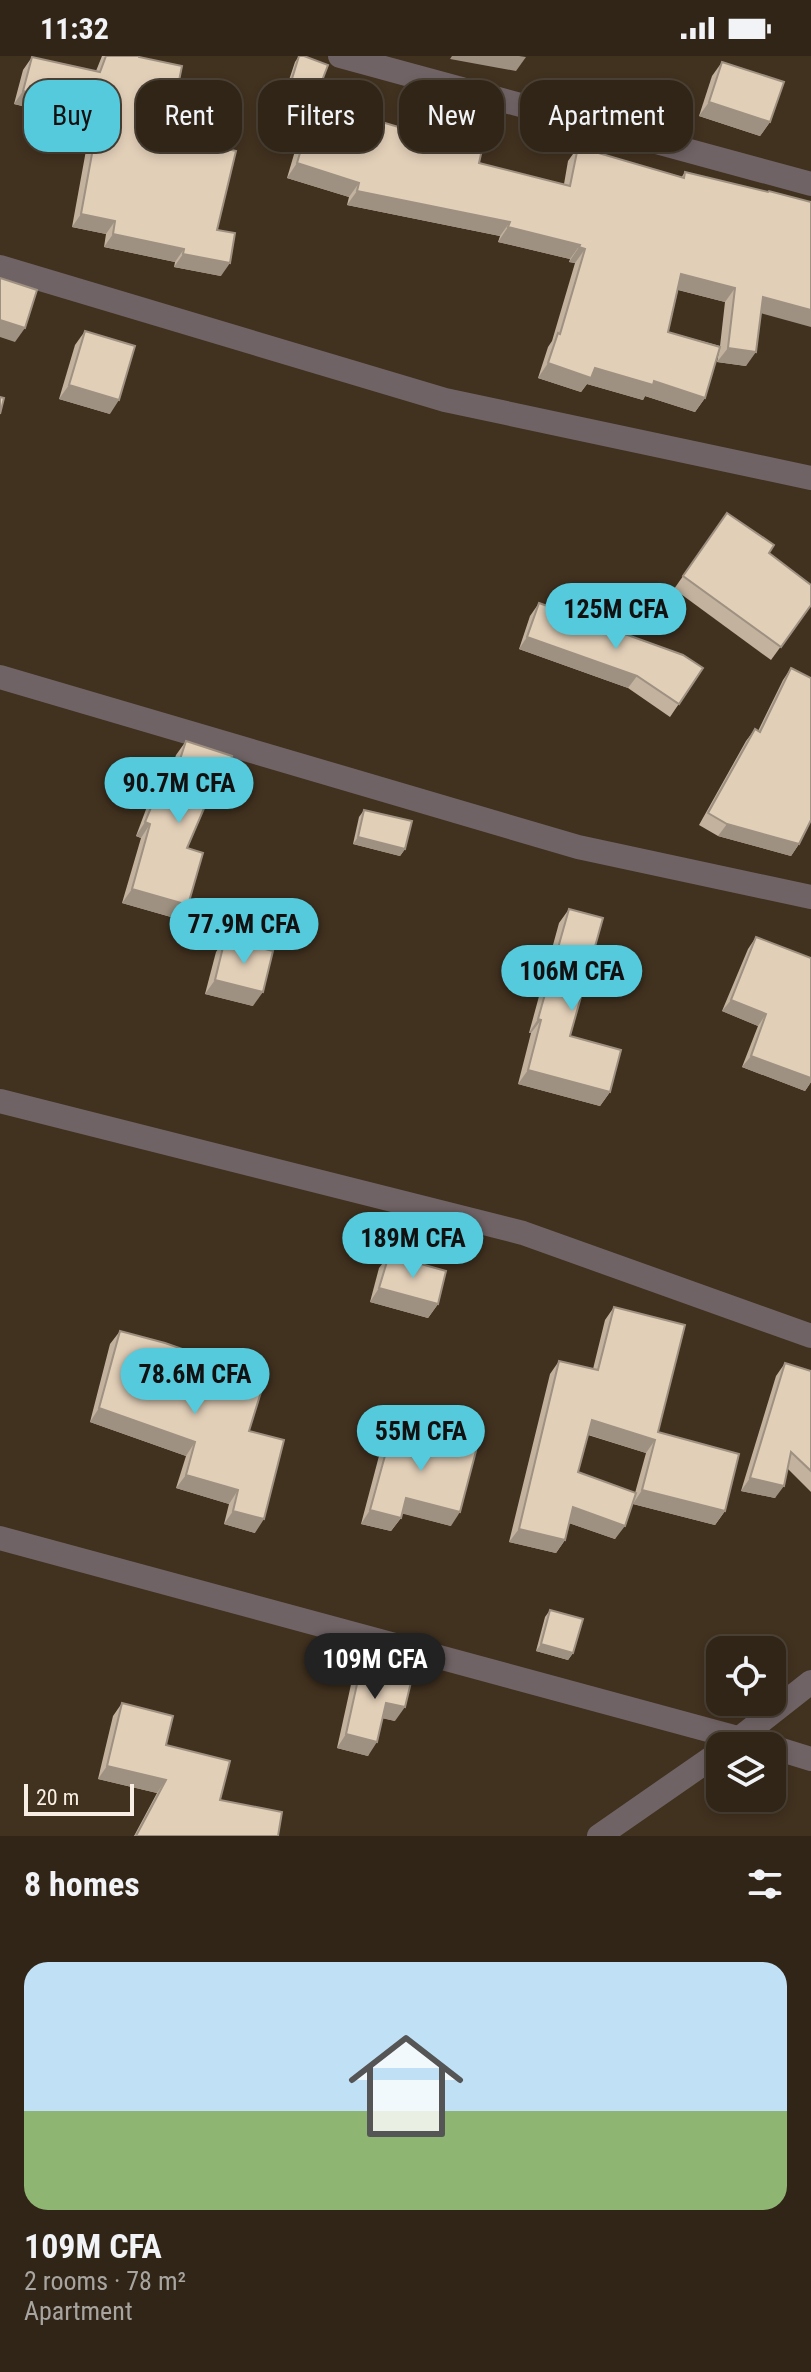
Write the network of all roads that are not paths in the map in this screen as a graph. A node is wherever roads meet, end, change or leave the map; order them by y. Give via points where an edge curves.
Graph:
1 (340, 56) edge
2 (811, 184) edge
3 (0, 267) edge
4 (811, 478) edge
5 (0, 677) edge
6 (811, 897) edge
7 (0, 1101) edge
8 (811, 1336) edge
9 (0, 1538) edge
10 (811, 1682) edge
11 (747, 1732) edge
12 (706, 1738) edge
13 (786, 1752) edge
14 (811, 1759) edge
15 (706, 1762) edge
16 (599, 1836) edge

1 - 2 street
3 - 4 street via 445,400
5 - 6 street via 578,847
7 - 8 street via 523,1233
9 - 12 street
10 - 11 street
13 - 14 street
15 - 16 street

